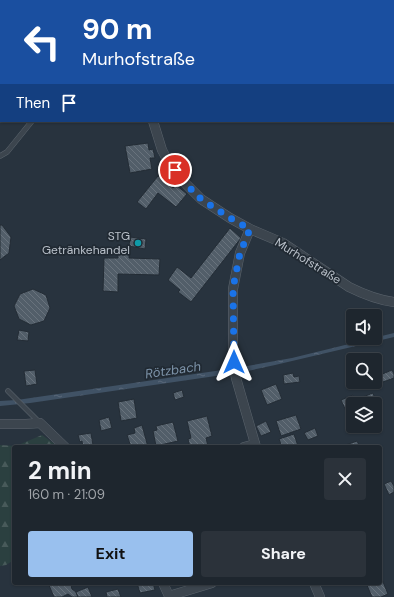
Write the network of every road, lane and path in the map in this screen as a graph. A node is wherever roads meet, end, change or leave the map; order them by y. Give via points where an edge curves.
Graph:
1 (31, 122) edge
2 (153, 122) edge
3 (0, 156) edge
4 (250, 229) junction
5 (394, 302) edge
6 (8, 391) dead end
7 (40, 423) junction
8 (0, 424) edge
9 (63, 445) edge
10 (256, 445) edge
11 (164, 585) edge
12 (206, 585) edge
13 (315, 585) edge
14 (168, 597) edge
15 (320, 597) edge

1 - 3 lane via 7,152
2 - 4 street, Murhofstraße via 162,150 180,178 201,199
4 - 5 street, Murhofstraße via 283,243 349,287 373,298
4 - 10 street via 240,253 233,288 234,362 236,378
6 - 7 lane
7 - 8 street
7 - 9 street
11 - 14 street
12 - 14 street
13 - 15 street

